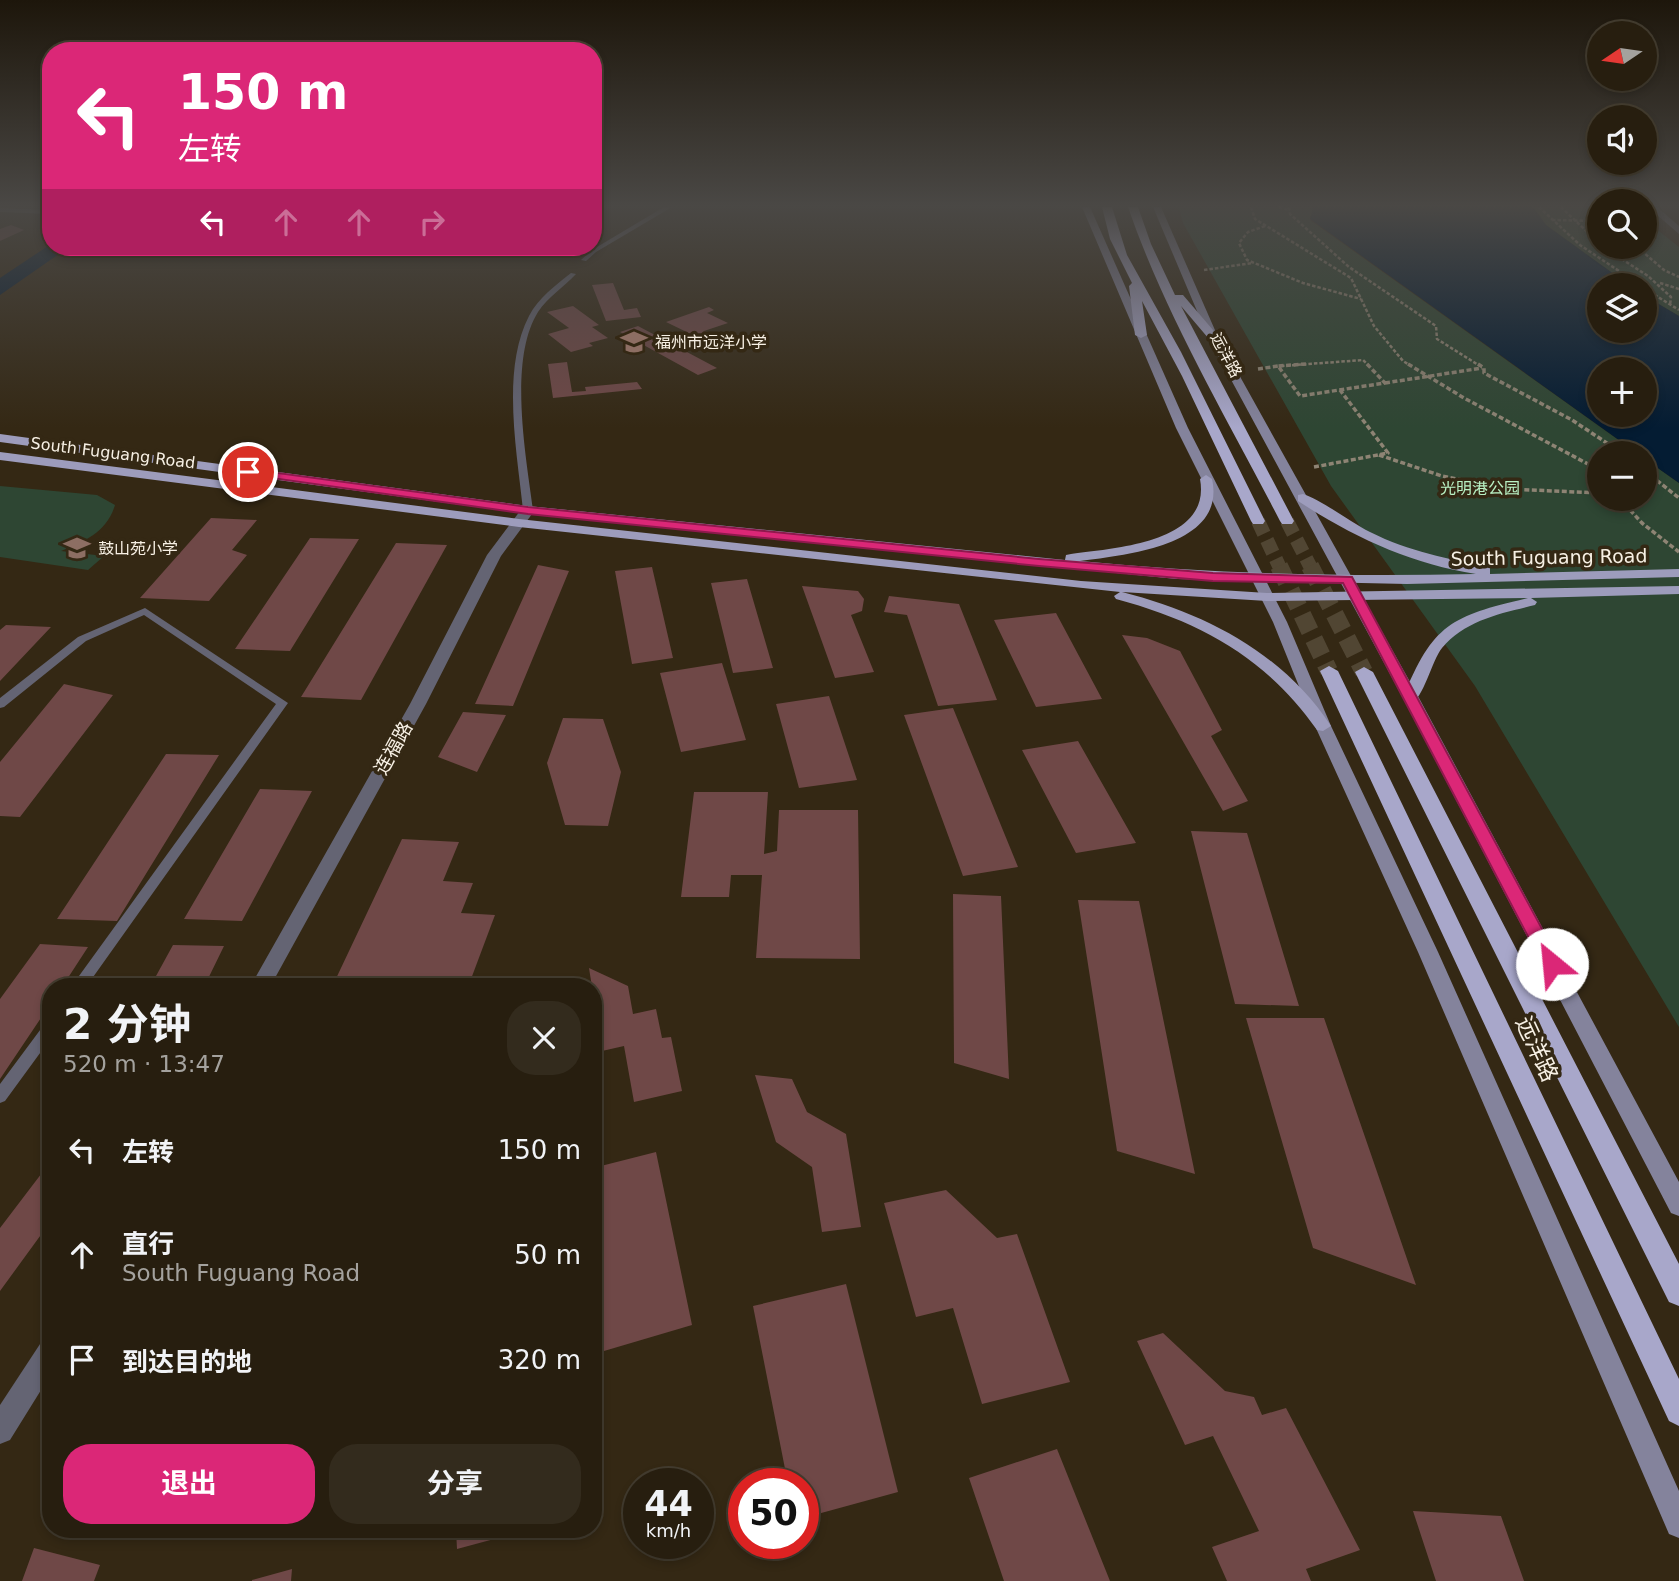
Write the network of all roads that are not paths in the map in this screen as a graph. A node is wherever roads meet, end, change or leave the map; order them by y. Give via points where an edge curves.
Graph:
1 (566, 281) edge
2 (1118, 281) edge
3 (1133, 281) edge
4 (1135, 281) edge
5 (1165, 281) edge
6 (1166, 281) edge
7 (1189, 281) edge
8 (1141, 335) junction
9 (1213, 337) junction
10 (0, 438) edge
11 (0, 456) edge
12 (1206, 479) junction
13 (1303, 498) junction
14 (523, 517) junction
15 (1258, 521) tunnel mouth
16 (1287, 521) tunnel mouth
17 (1039, 563) junction
18 (1677, 573) edge
19 (1548, 577) junction
20 (1081, 585) junction
21 (1263, 587) junction
22 (1352, 588) junction
23 (1679, 590) edge
24 (1564, 594) junction
25 (1329, 671) tunnel mouth
26 (1364, 673) tunnel mouth
27 (1411, 698) junction
28 (0, 704) edge
29 (1323, 726) junction
30 (84, 978) edge
31 (265, 978) edge
32 (42, 1038) edge
33 (0, 1096) edge
34 (1679, 1205) edge
35 (1679, 1292) edge
36 (42, 1364) edge
37 (1679, 1411) edge
38 (0, 1430) edge
39 (1679, 1524) edge

1 - 14 lane via 533,314 518,364
2 - 8 main road
3 - 8 highway
4 - 15 highway via 1163,328
5 - 16 highway, 远洋路
6 - 9 highway
7 - 9 main road
8 - 12 main road
9 - 13 main road
10 - 14 main road, South Fuguang Road
11 - 14 main road, South Fuguang Road
12 - 17 main road via 1209,498 1200,516 1177,535 1133,549
12 - 21 main road
13 - 19 main road via 1337,523 1424,557 1472,569
13 - 22 main road
14 - 17 main road, South Fuguang Road
14 - 20 main road, South Fuguang Road
14 - 31 street, 连福路 via 495,555 418,704
17 - 21 main road, South Fuguang Road
18 - 19 main road, South Fuguang Road
19 - 22 main road, South Fuguang Road via 1420,580
20 - 21 main road, South Fuguang Road via 1182,593
20 - 29 main road via 1166,608 1240,644 1300,693
21 - 22 main road
21 - 29 main road
22 - 24 main road, South Fuguang Road via 1433,596
22 - 27 main road
23 - 24 main road, South Fuguang Road
24 - 27 main road via 1476,615 1449,633 1426,659
25 - 37 highway, 远洋路
26 - 35 highway, 远洋路
27 - 34 main road
28 - 30 lane via 82,639 145,611 282,703
29 - 39 main road via 1428,952
32 - 33 lane
36 - 38 street

